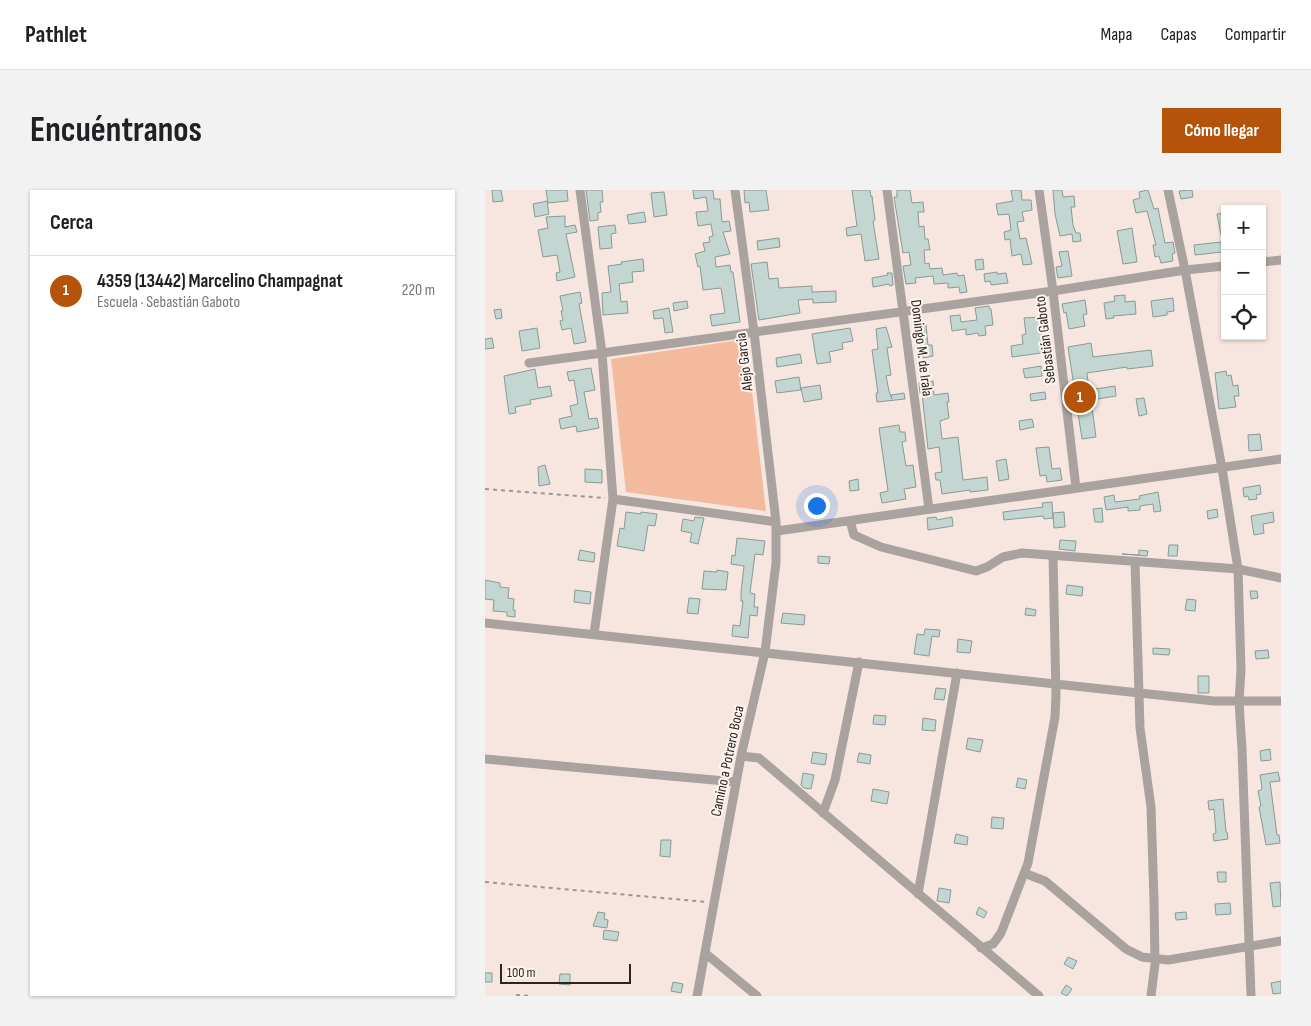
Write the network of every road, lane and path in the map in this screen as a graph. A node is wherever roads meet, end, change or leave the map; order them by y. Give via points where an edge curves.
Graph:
1 (580, 190) edge
2 (735, 190) edge
3 (887, 190) edge
4 (1039, 190) edge
5 (1168, 190) edge
6 (1281, 260) edge
7 (1266, 262) edge
8 (1221, 266) edge
9 (1185, 270) junction
10 (1053, 291) junction
11 (903, 312) junction
12 (754, 332) junction
13 (602, 353) junction
14 (529, 363) dead end
15 (1281, 459) edge
16 (1222, 468) junction
17 (1076, 488) junction
18 (485, 489) edge
19 (613, 499) junction
20 (929, 509) junction
21 (850, 521) junction
22 (776, 522) junction
23 (777, 531) junction
24 (1053, 556) junction
25 (1135, 562) junction
26 (1238, 569) junction
27 (1281, 578) edge
28 (485, 623) edge
29 (594, 634) junction
30 (765, 652) junction
31 (859, 662) junction
32 (957, 673) junction
33 (1055, 684) junction
34 (1139, 693) junction
35 (1281, 701) edge
36 (1239, 702) junction
37 (741, 756) junction
38 (485, 759) edge
39 (736, 782) junction
40 (823, 813) junction
41 (1024, 873) junction
42 (485, 882) edge
43 (918, 894) junction
44 (714, 902) junction
45 (1281, 941) edge
46 (1250, 947) junction
47 (981, 948) junction
48 (705, 953) junction
49 (1155, 959) junction
50 (516, 995) dead end
51 (530, 996) edge
52 (697, 996) edge
53 (757, 996) edge
54 (1039, 996) edge
55 (1151, 996) edge
56 (1251, 996) edge

1 - 13 street
2 - 12 street, Alejo Garcia
3 - 11 street, Domingo M. de Irala
4 - 10 street, Sebastián Gaboto
5 - 9 street
6 - 7 street
8 - 9 street
9 - 10 street
9 - 16 street
10 - 11 street
10 - 17 street, Sebastián Gaboto
11 - 12 street
11 - 20 street, Domingo M. de Irala
12 - 13 street
12 - 22 street, Alejo Garcia
13 - 14 street
13 - 19 street
15 - 16 street
16 - 17 street
16 - 26 street
17 - 20 street
18 - 19 path
19 - 22 street
19 - 29 street
20 - 21 street
21 - 23 street
21 - 24 street via 855,535 881,547 976,571 1011,555
22 - 23 street, Alejo Garcia
23 - 30 street, Camino a Potrero Boca
24 - 25 street
24 - 33 street
25 - 26 street
25 - 34 street
26 - 27 street
26 - 36 street
28 - 29 street
29 - 30 street
30 - 31 street
30 - 37 street, Camino a Potrero Boca
31 - 32 street
31 - 40 street via 835,780
32 - 33 street
32 - 43 street
33 - 34 street
33 - 41 street via 1055,717
34 - 36 street
34 - 49 street via 1140,728 1151,807
35 - 36 street
36 - 46 street
37 - 39 street, Camino a Potrero Boca
37 - 40 street via 759,758
38 - 39 street
39 - 44 street, Camino a Potrero Boca
40 - 43 street
41 - 47 street via 1001,933 993,944
41 - 49 street via 1045,881 1126,949
42 - 44 path
43 - 47 street
44 - 48 street, Camino a Potrero Boca
45 - 46 street
46 - 49 street
46 - 56 street
47 - 54 street
48 - 52 street, Camino a Potrero Boca
48 - 53 street
49 - 55 street
50 - 51 path

